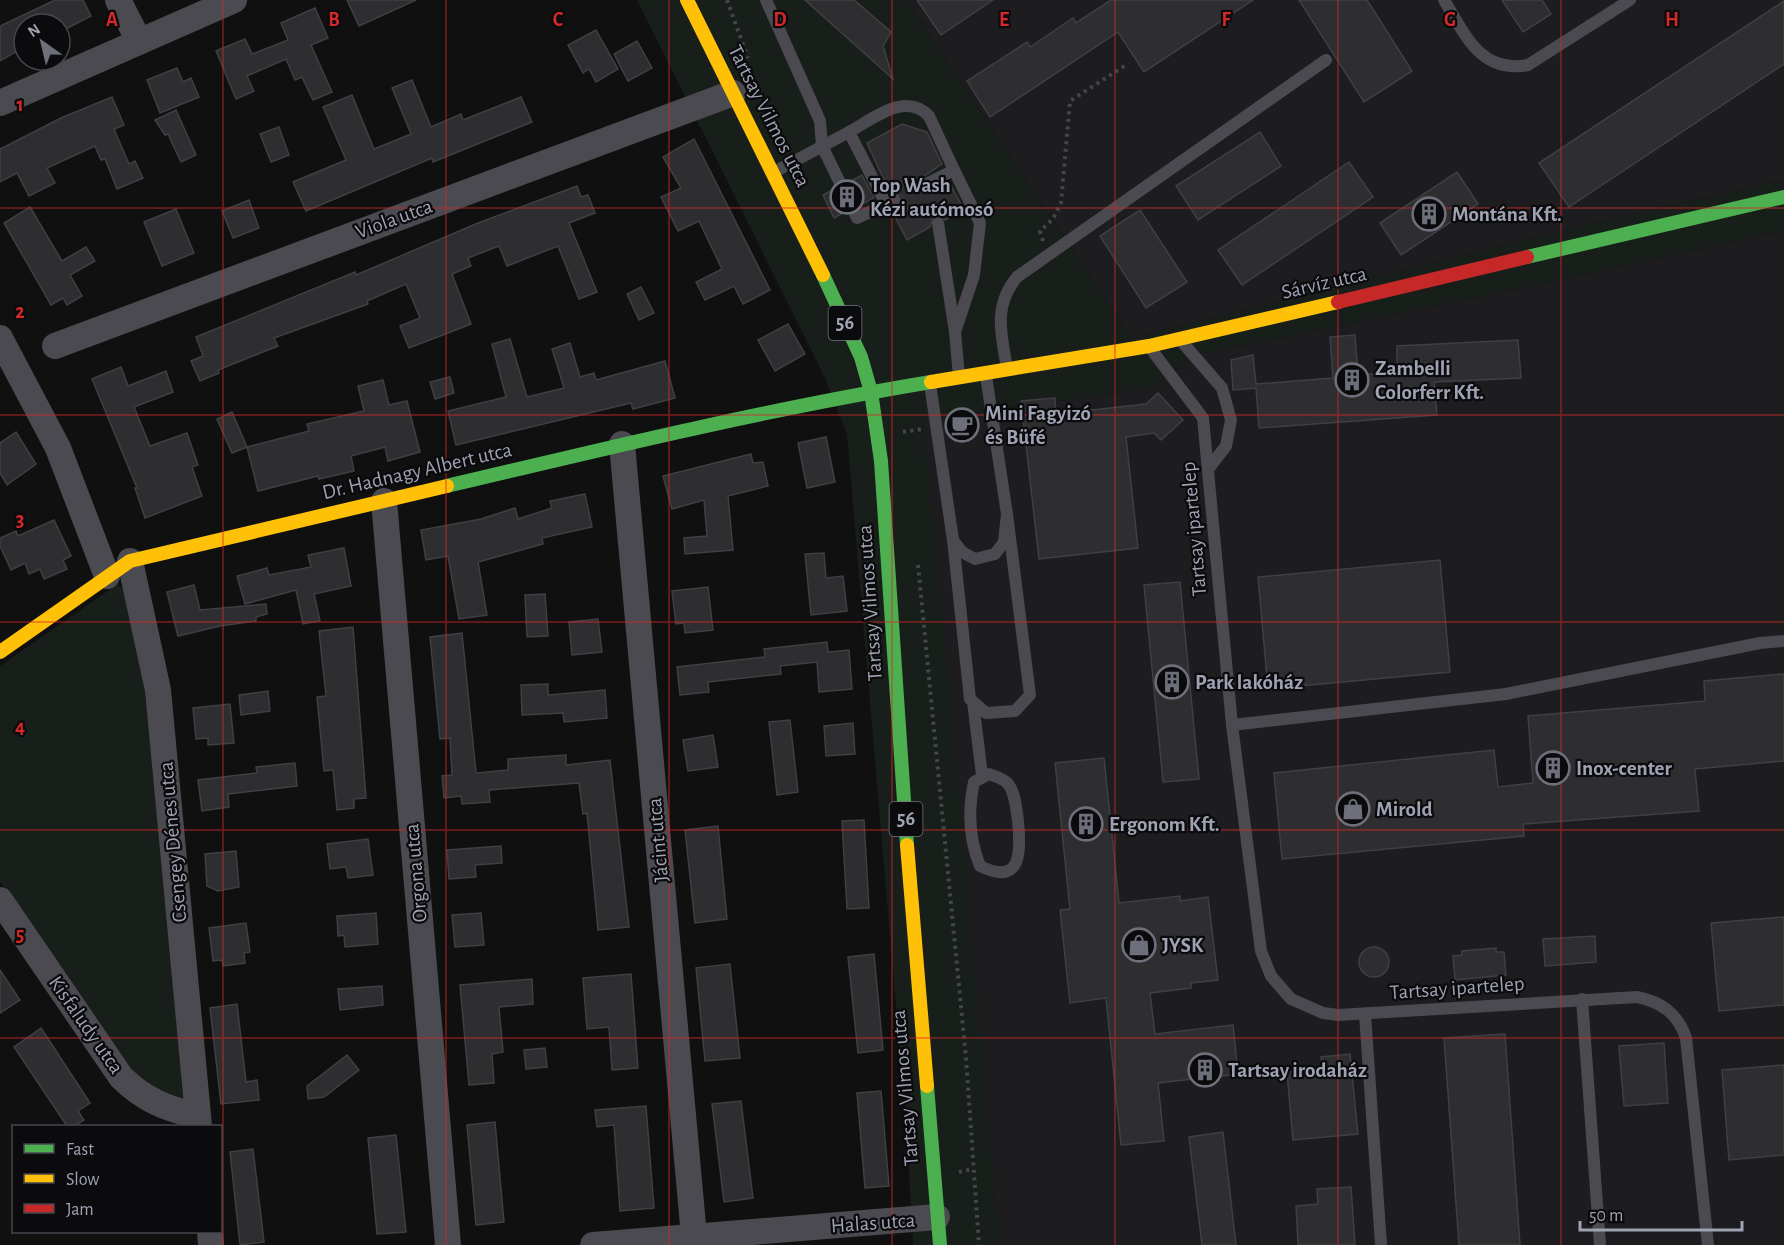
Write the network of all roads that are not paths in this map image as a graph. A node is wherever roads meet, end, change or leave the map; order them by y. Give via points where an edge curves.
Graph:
1 (118, 0) edge
2 (234, 0) edge
3 (687, 0) edge
4 (766, 0) edge
5 (1630, 0) edge
6 (1447, 1) edge
7 (139, 41) junction
8 (1326, 60) dead end
9 (733, 93) junction
10 (0, 103) edge
11 (849, 132) junction
12 (822, 146) junction
13 (954, 170) junction
14 (774, 172) junction
15 (926, 184) dead end
16 (841, 185) dead end
17 (1784, 197) edge
18 (853, 209) dead end
19 (938, 223) dead end
20 (955, 332) junction
21 (0, 338) edge
22 (1179, 339) junction
23 (55, 346) dead end
24 (1149, 346) junction
25 (1007, 368) junction
26 (986, 372) junction
27 (959, 377) junction
28 (930, 383) junction
29 (871, 392) junction
30 (622, 444) junction
31 (1209, 468) junction
32 (384, 501) junction
33 (1007, 514) junction
34 (953, 540) junction
35 (130, 561) junction
36 (107, 576) junction
37 (1784, 640) edge
38 (0, 652) edge
39 (973, 702) junction
40 (1232, 725) junction
41 (982, 776) junction
42 (0, 900) edge
43 (1582, 999) junction
44 (1365, 1014) junction
45 (199, 1121) edge
46 (937, 1217) junction
47 (694, 1236) junction
48 (448, 1245) edge
49 (593, 1245) edge
50 (940, 1245) edge
51 (1381, 1245) edge
52 (1600, 1245) edge
53 (1708, 1245) edge

1 - 7 street
2 - 7 street
3 - 9 street, Tartsay Vilmos utca / 56
4 - 12 lane via 820,121
5 - 6 lane via 1528,65 1515,67 1501,66 1474,48
7 - 10 street
8 - 25 lane via 1017,277 1003,299 999,322
9 - 14 street, Tartsay Vilmos utca / 56
9 - 23 street, Viola utca
11 - 12 lane
11 - 13 lane via 898,106 916,106 929,116
11 - 18 lane via 891,202 857,219
12 - 14 lane
12 - 16 lane
13 - 15 lane
13 - 20 lane via 980,223 974,275
14 - 29 street, Tartsay Vilmos utca / 56 via 861,357
17 - 22 street, Sárvíz utca
19 - 20 lane
20 - 27 lane
21 - 36 street via 58,448
22 - 24 street, Sárvíz utca
22 - 31 lane via 1222,388 1231,420 1226,446
24 - 25 street, Sárvíz utca
24 - 31 lane, Tartsay ipartelep via 1203,418
25 - 26 street, Sárvíz utca
26 - 27 street, Sárvíz utca
26 - 33 lane
27 - 28 street, Sárvíz utca
28 - 29 street, Sárvíz utca
28 - 34 lane
29 - 30 street, Dr. Hadnagy Albert utca
29 - 46 street, Tartsay Vilmos utca / 56 via 882,461
30 - 32 street, Dr. Hadnagy Albert utca
30 - 47 street, Jácint utca
31 - 40 lane, Tartsay ipartelep
32 - 35 street, Dr. Hadnagy Albert utca
32 - 48 street, Orgona utca
33 - 34 lane via 1004,542 994,554 975,559 962,552
33 - 39 lane via 1030,695 1015,711 986,713
34 - 39 lane
35 - 36 street, Dr. Hadnagy Albert utca
35 - 45 street, Csengey Dénes utca via 158,690
36 - 38 street, Dr. Hadnagy Albert utca
37 - 40 lane via 1506,694
39 - 41 lane
40 - 44 lane, Tartsay ipartelep via 1251,887 1265,964 1280,990 1306,1007 1338,1015
41 - 41 lane via 974,782 969,807 974,852 980,866 993,872 1006,871 1021,851 1015,797 1008,783 989,774
42 - 45 street, Kisfaludy utca via 121,1077 140,1095
43 - 44 lane, Tartsay ipartelep
43 - 52 lane
43 - 53 lane, Tartsay ipartelep via 1651,1000 1675,1016 1682,1027
44 - 51 lane
46 - 47 street, Halas utca
46 - 50 street, Tartsay Vilmos utca / 56
47 - 49 street, Halas utca

